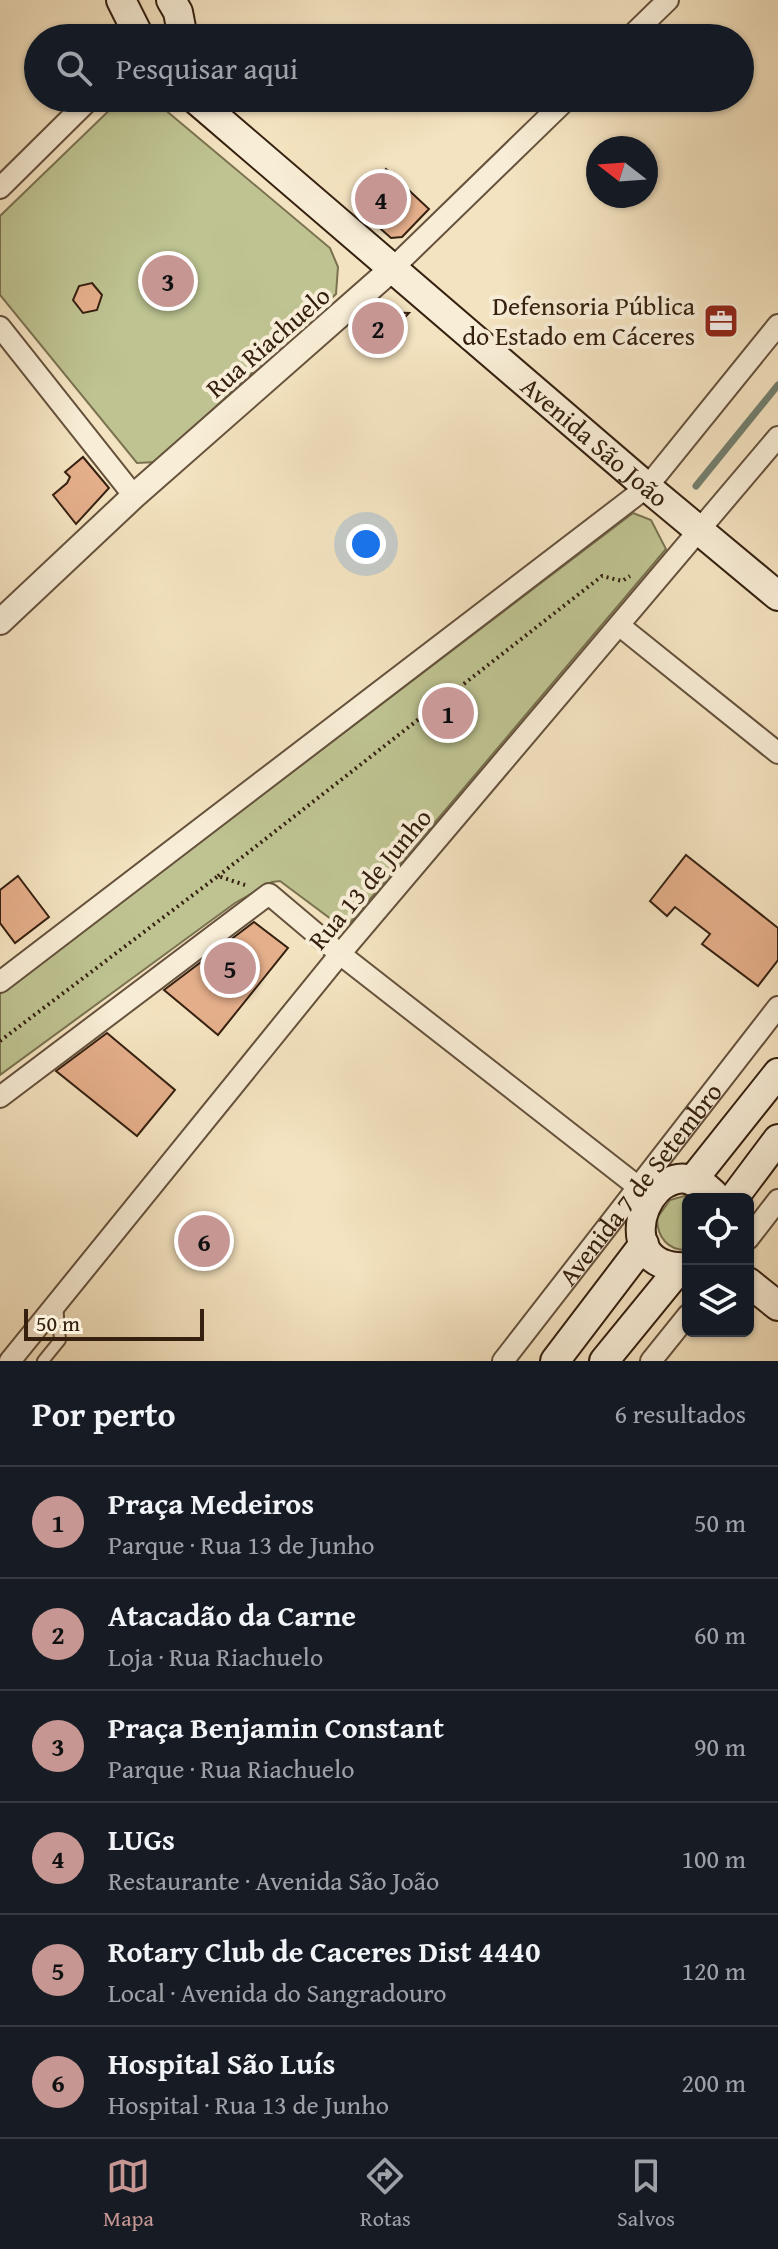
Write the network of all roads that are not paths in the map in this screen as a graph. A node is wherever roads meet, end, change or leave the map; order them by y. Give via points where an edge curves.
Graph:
1 (668, 0) edge
2 (643, 24) edge
3 (77, 112) edge
4 (210, 112) edge
5 (554, 112) edge
6 (0, 188) edge
7 (392, 269) junction
8 (778, 325) edge
9 (0, 327) edge
10 (778, 437) edge
11 (647, 487) junction
12 (134, 496) junction
13 (701, 532) junction
14 (778, 596) edge
15 (0, 622) edge
16 (620, 626) junction
17 (778, 753) edge
18 (340, 954) junction
19 (0, 982) edge
20 (778, 1007) edge
21 (778, 1073) edge
22 (0, 1097) edge
23 (778, 1139) edge
24 (692, 1181) junction
25 (644, 1190) junction
26 (712, 1193) edge
27 (738, 1193) edge
28 (778, 1200) edge
29 (754, 1231) edge
30 (644, 1244) junction
31 (682, 1267) edge
32 (682, 1270) edge
33 (754, 1287) edge
34 (57, 1305) junction
35 (778, 1306) edge
36 (682, 1322) edge
37 (10, 1361) edge
38 (43, 1361) edge
39 (503, 1361) edge
40 (555, 1361) edge
41 (604, 1361) edge
42 (651, 1361) edge

1 - 2 street
3 - 6 street
4 - 7 main road, Avenida São João
5 - 7 street, Rua Riachuelo
7 - 11 main road, Avenida São João
7 - 12 street, Rua Riachuelo
8 - 11 street
9 - 12 street
10 - 13 street, Rua 13 de Junho
11 - 13 main road, Avenida São João
11 - 19 street
12 - 15 street, Rua Riachuelo
13 - 14 main road, Avenida São João
13 - 16 street, Rua 13 de Junho
16 - 17 street
16 - 18 street, Rua 13 de Junho
18 - 22 street via 269,894
18 - 25 street
18 - 34 street, Rua 13 de Junho
20 - 25 street, Avenida 7 de Setembro
21 - 24 main road, Avenida 7 de Setembro
23 - 27 main road
24 - 25 main road
24 - 26 main road
25 - 30 main road
25 - 39 street, Avenida 7 de Setembro
28 - 29 street
30 - 31 main road via 653,1256
30 - 40 main road, Avenida 7 de Setembro
32 - 41 main road
33 - 35 main road
34 - 37 street, Rua 13 de Junho
34 - 38 lane via 60,1340
36 - 42 street

